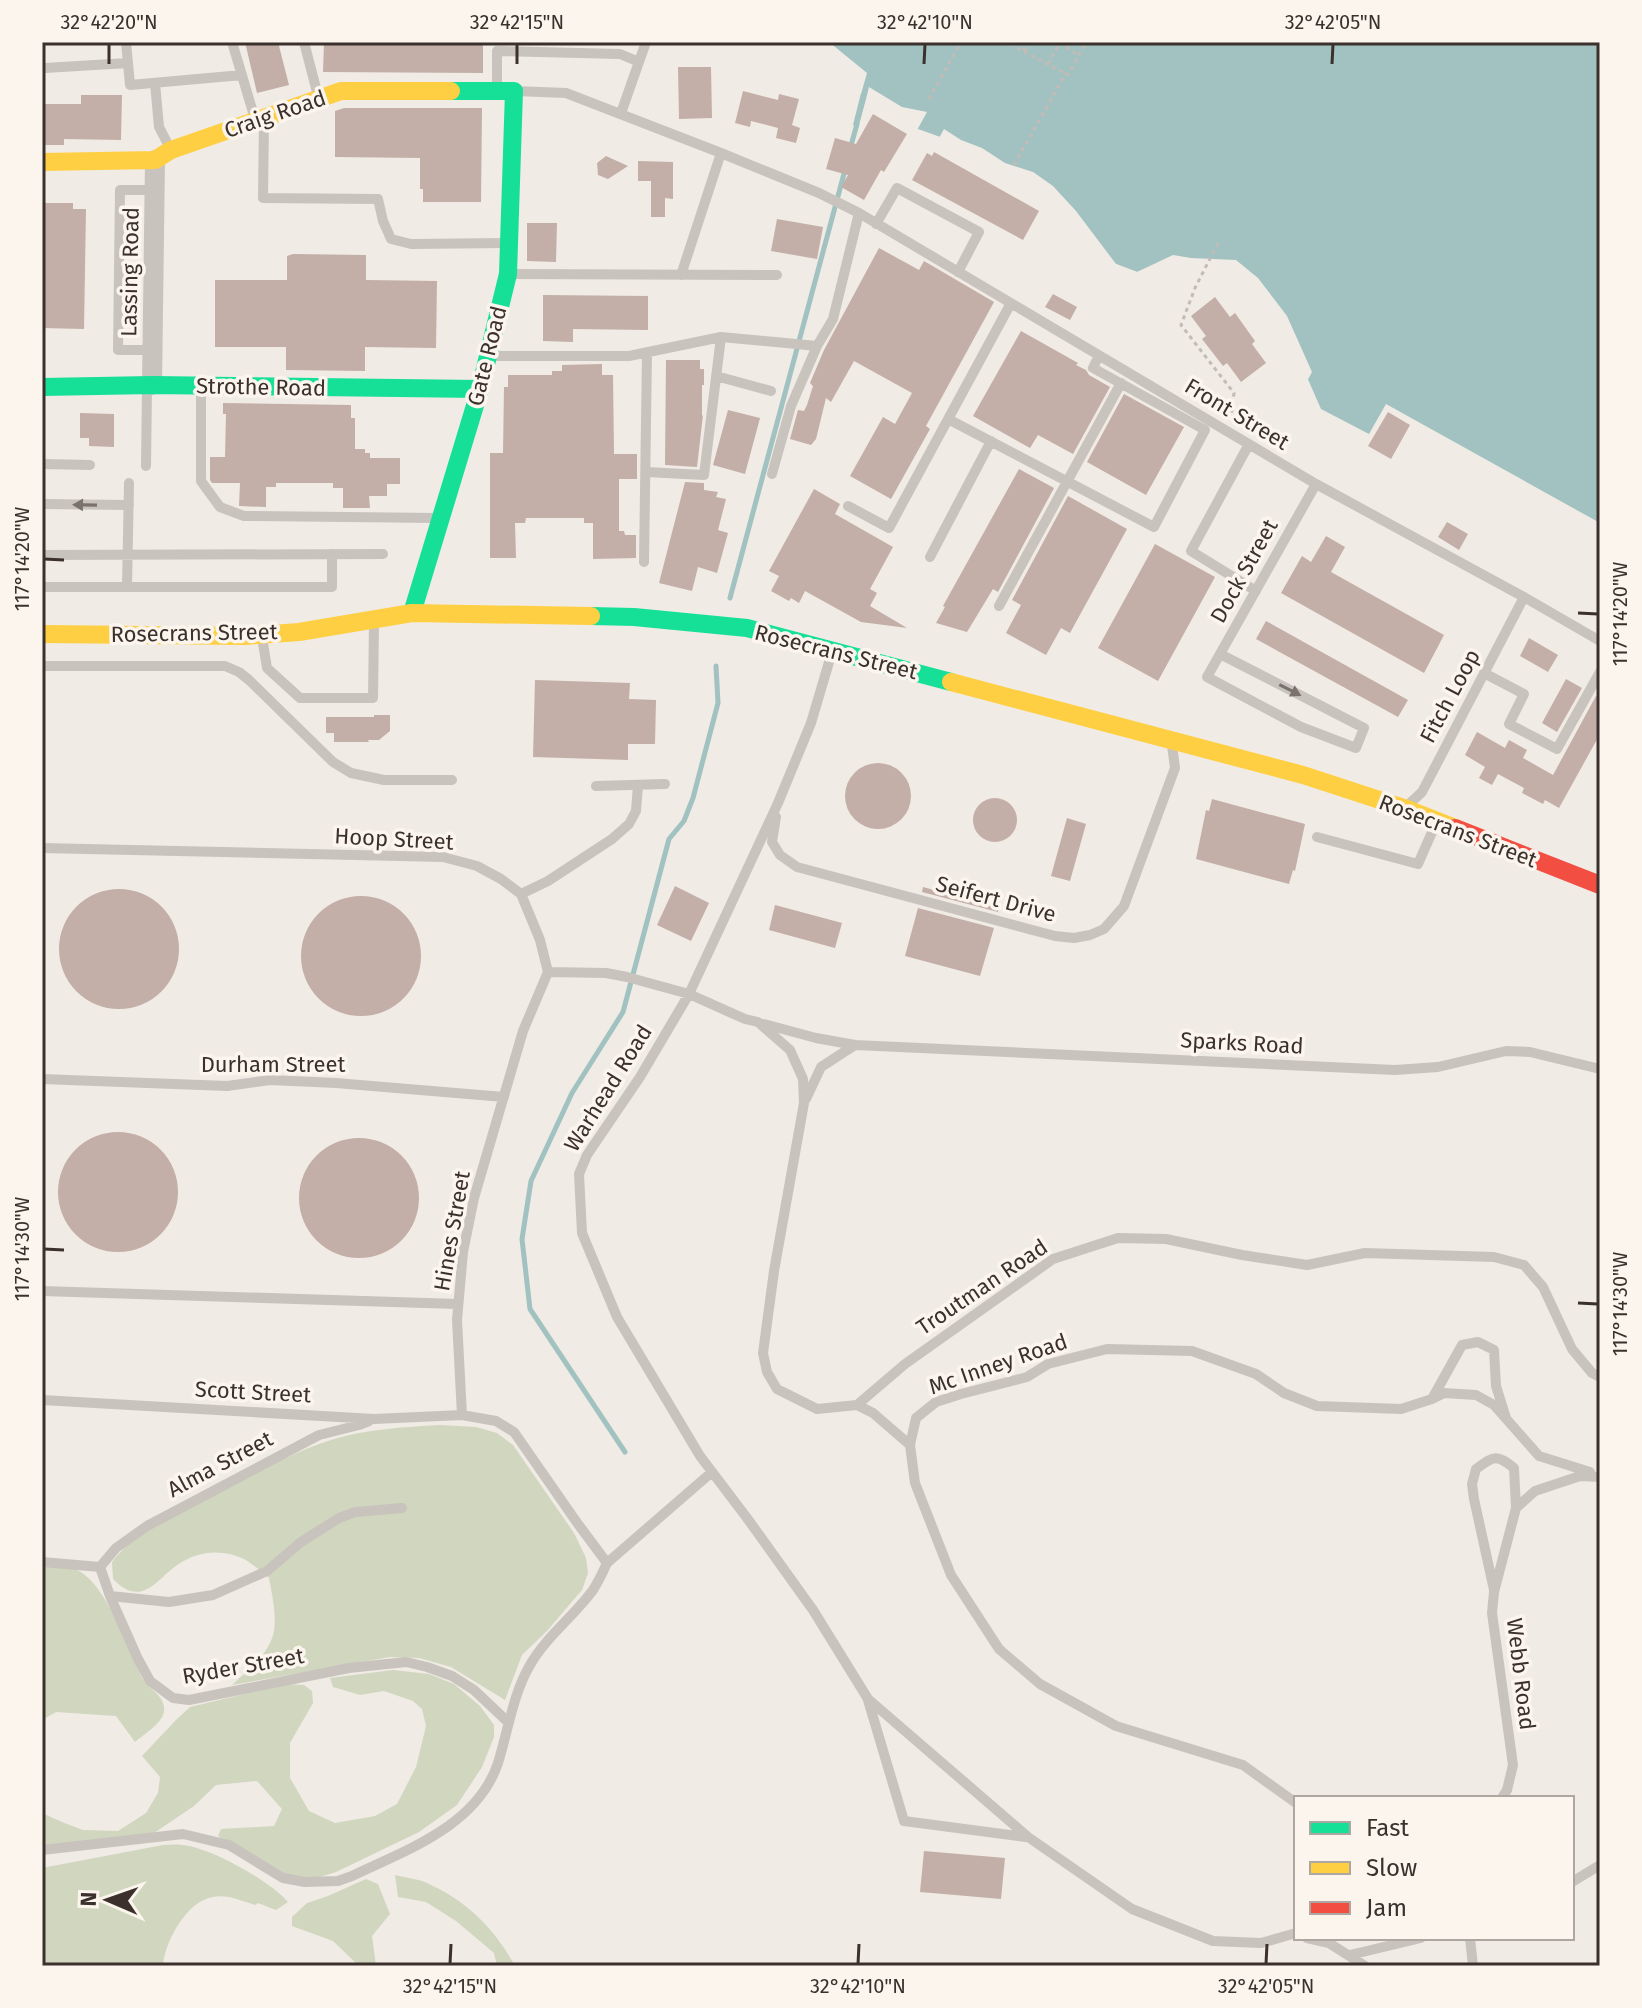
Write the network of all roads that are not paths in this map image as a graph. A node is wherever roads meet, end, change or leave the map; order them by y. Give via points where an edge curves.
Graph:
1 (126, 42) edge
2 (232, 42) edge
3 (304, 42) edge
4 (620, 42) edge
5 (646, 42) edge
6 (620, 54) junction
7 (639, 62) junction
8 (128, 63) junction
9 (45, 68) dead end
10 (242, 75) junction
11 (155, 83) junction
12 (505, 91) junction
13 (318, 98) junction
14 (621, 113) junction
15 (260, 119) junction
16 (721, 153) junction
17 (163, 155) junction
18 (42, 162) edge
19 (155, 190) junction
20 (859, 213) junction
21 (876, 224) junction
22 (509, 243) junction
23 (958, 272) junction
24 (508, 274) junction
25 (681, 275) junction
26 (777, 275) dead end
27 (1011, 303) junction
28 (721, 337) junction
29 (817, 346) junction
30 (152, 350) junction
31 (647, 353) junction
32 (1099, 355) junction
33 (490, 356) junction
34 (716, 376) junction
35 (1121, 383) junction
36 (149, 385) junction
37 (42, 387) edge
38 (201, 387) junction
39 (480, 389) junction
40 (771, 391) dead end
41 (948, 419) junction
42 (991, 441) junction
43 (1249, 444) junction
44 (42, 464) edge
45 (90, 465) dead end
46 (146, 466) dead end
47 (646, 472) junction
48 (772, 474) dead end
49 (1067, 481) junction
50 (129, 483) dead end
51 (1316, 484) junction
52 (42, 504) edge
53 (129, 505) junction
54 (848, 506) dead end
55 (440, 518) junction
56 (332, 554) junction
57 (383, 554) dead end
58 (42, 555) edge
59 (128, 555) junction
60 (930, 557) dead end
61 (644, 562) dead end
62 (42, 587) edge
63 (127, 587) junction
64 (1256, 591) junction
65 (1524, 597) junction
66 (999, 606) dead end
67 (412, 613) junction
68 (374, 620) junction
69 (42, 634) edge
70 (262, 635) junction
71 (1600, 641) edge
72 (833, 650) junction
73 (1220, 654) junction
74 (42, 666) edge
75 (1600, 672) edge
76 (1484, 673) junction
77 (1171, 740) junction
78 (452, 780) dead end
79 (665, 784) dead end
80 (638, 785) junction
81 (596, 786) dead end
82 (778, 803) junction
83 (1404, 808) junction
84 (1437, 821) junction
85 (1317, 837) dead end
86 (42, 848) edge
87 (1595, 880) edge
88 (521, 894) junction
89 (548, 972) junction
90 (689, 994) junction
91 (758, 1022) junction
92 (855, 1045) junction
93 (1600, 1069) edge
94 (42, 1079) edge
95 (504, 1097) junction
96 (804, 1103) junction
97 (42, 1291) edge
98 (458, 1304) junction
99 (1600, 1377) edge
100 (1432, 1399) junction
101 (44, 1401) edge
102 (857, 1405) junction
103 (462, 1415) junction
104 (1506, 1418) junction
105 (374, 1419) junction
106 (910, 1445) junction
107 (712, 1472) junction
108 (1600, 1476) edge
109 (402, 1508) dead end
110 (1516, 1508) junction
111 (42, 1562) edge
112 (607, 1563) junction
113 (100, 1567) junction
114 (1494, 1592) junction
115 (110, 1596) junction
116 (868, 1699) junction
117 (509, 1723) junction
118 (1503, 1796) edge
119 (1294, 1802) edge
120 (1028, 1837) junction
121 (42, 1850) edge
122 (1600, 1865) edge
123 (1574, 1881) edge
124 (1294, 1935) edge
125 (1316, 1940) edge
126 (1413, 1940) edge
127 (1470, 1940) edge
128 (1350, 1955) junction
129 (1365, 1966) edge
130 (1473, 1966) edge

1 - 8 lane
2 - 10 lane
3 - 13 lane
4 - 6 lane
5 - 7 lane
6 - 7 lane
6 - 12 lane via 497,51
7 - 14 lane
8 - 9 lane
8 - 11 lane via 130,85
10 - 11 lane
10 - 15 lane
11 - 17 lane
12 - 13 street, Craig Road via 341,91
12 - 14 lane, Front Street via 566,93
12 - 22 street, Gate Road
13 - 15 street, Craig Road
14 - 16 lane, Front Street
15 - 17 street, Craig Road
15 - 22 lane via 263,198 378,199 391,239 411,244
16 - 20 lane, Front Street
16 - 25 lane
17 - 18 street, Craig Road
17 - 19 street, Lassing Road
19 - 30 street, Lassing Road
19 - 30 lane via 120,190 118,350
20 - 21 lane, Front Street
20 - 29 lane via 833,319
21 - 23 lane, Front Street
21 - 23 lane via 897,188 979,232
22 - 24 street, Gate Road
23 - 27 lane, Front Street
24 - 25 lane
24 - 33 street, Gate Road
25 - 26 lane
27 - 32 lane, Front Street
27 - 41 lane
28 - 29 lane
28 - 31 lane
28 - 34 lane
29 - 48 lane via 791,406
30 - 36 street, Lassing Road
31 - 33 lane
31 - 47 lane
32 - 35 lane via 1093,368
32 - 43 lane, Front Street
33 - 39 street, Gate Road
34 - 40 lane
34 - 47 lane via 704,475
35 - 49 lane
35 - 49 lane via 1205,430 1154,527
36 - 37 street, Strothe Road
36 - 38 street, Strothe Road
36 - 46 lane
38 - 39 street, Strothe Road
38 - 55 lane via 201,481 220,507 244,516
39 - 55 street, Gate Road
41 - 42 lane
41 - 54 lane via 889,528
42 - 49 lane
42 - 60 lane
43 - 51 lane, Front Street
43 - 64 lane via 1191,551
44 - 45 lane
47 - 61 lane
49 - 66 lane
50 - 53 lane
51 - 64 lane, Dock Street
51 - 65 lane, Front Street
53 -> 52 lane
53 - 59 lane
55 - 67 street, Gate Road
56 - 57 lane
56 - 59 lane
56 - 63 lane via 332,587
58 - 59 lane
59 - 63 lane
62 - 63 lane
64 - 73 lane, Dock Street
65 - 71 lane, Front Street
65 - 76 lane, Fitch Loop
67 - 68 street, Rosecrans Street
67 - 72 street, Rosecrans Street via 634,617 747,628
68 - 70 street, Rosecrans Street
68 - 70 lane via 373,698 300,698 267,668
69 - 70 street, Rosecrans Street
72 - 77 street, Rosecrans Street
72 - 82 lane, Warhead Road
73 -> 73 lane, Dock Street via 1364,728 1356,748 1301,727 1207,677
74 - 78 lane via 225,666 249,680 351,773 384,780
75 - 76 lane via 1557,749 1509,724 1524,694
76 - 83 lane, Fitch Loop via 1422,792
77 - 82 lane, Seifert Drive via 1175,768 1124,906 1104,929 1074,938 797,867 772,842
77 - 83 street, Rosecrans Street
79 - 80 lane
80 - 81 lane
80 - 88 lane via 629,824
82 - 90 lane, Warhead Road
83 - 84 street, Rosecrans Street
84 - 85 lane via 1418,864
84 - 87 street, Rosecrans Street
86 - 88 lane, Hoop Street via 443,857 477,866
88 - 89 lane
89 - 90 lane via 606,973
89 - 95 lane
90 - 91 lane
90 - 107 lane, Warhead Road via 579,1174 582,1233 617,1317
91 - 92 lane
91 - 96 lane via 790,1050 803,1079
92 - 93 lane, Sparks Road via 1395,1070 1438,1067 1506,1051
92 - 96 lane via 821,1067
94 - 95 lane, Durham Street via 227,1086 270,1080
95 - 98 lane, Hines Street via 474,1198
96 - 102 lane via 763,1353 777,1389 817,1409
97 - 98 lane
98 - 103 lane, Hines Street
99 - 102 lane, Troutman Road via 1572,1349 1543,1287 1524,1265 1494,1257 1365,1253 1307,1265 1166,1239 1118,1238 1053,1259 905,1364
100 - 104 lane, Mc Inney Road via 1444,1393 1476,1395
100 - 104 lane via 1462,1345 1478,1342 1494,1350 1496,1386
100 - 106 lane, Mc Inney Road via 1401,1409 1317,1406 1256,1374 1192,1351 1107,1349 936,1402 916,1418
101 - 105 lane, Scott Street
102 - 106 lane
103 - 105 lane, Scott Street
103 - 112 lane via 496,1421 514,1432
104 - 108 lane via 1539,1456
105 - 113 lane, Alma Street via 319,1435 147,1526
106 - 119 lane via 915,1483 951,1575 999,1649 1040,1684 1116,1726 1243,1765
107 - 112 lane
107 - 116 lane, Warhead Road via 813,1610
108 - 110 lane via 1580,1476 1535,1491
109 - 115 lane via 339,1518 267,1571 213,1595 169,1602
110 - 114 lane, Webb Road
110 - 114 lane, Webb Road via 1514,1468 1492,1458 1476,1469 1474,1499
111 - 113 lane
112 - 117 lane via 594,1588 529,1667
113 - 115 lane, Ryder Street
114 - 118 lane, Webb Road via 1492,1613 1513,1765
115 - 117 lane, Ryder Street via 150,1681 173,1698 189,1700 406,1662 452,1676
116 - 120 lane
116 - 120 lane via 904,1821
117 - 121 lane via 496,1768 470,1808 437,1835 338,1881 283,1878 229,1845 183,1834
120 - 124 lane via 1132,1909 1213,1941 1261,1943
122 - 123 lane
125 - 128 lane
126 - 128 lane
127 - 130 lane
128 - 129 lane

